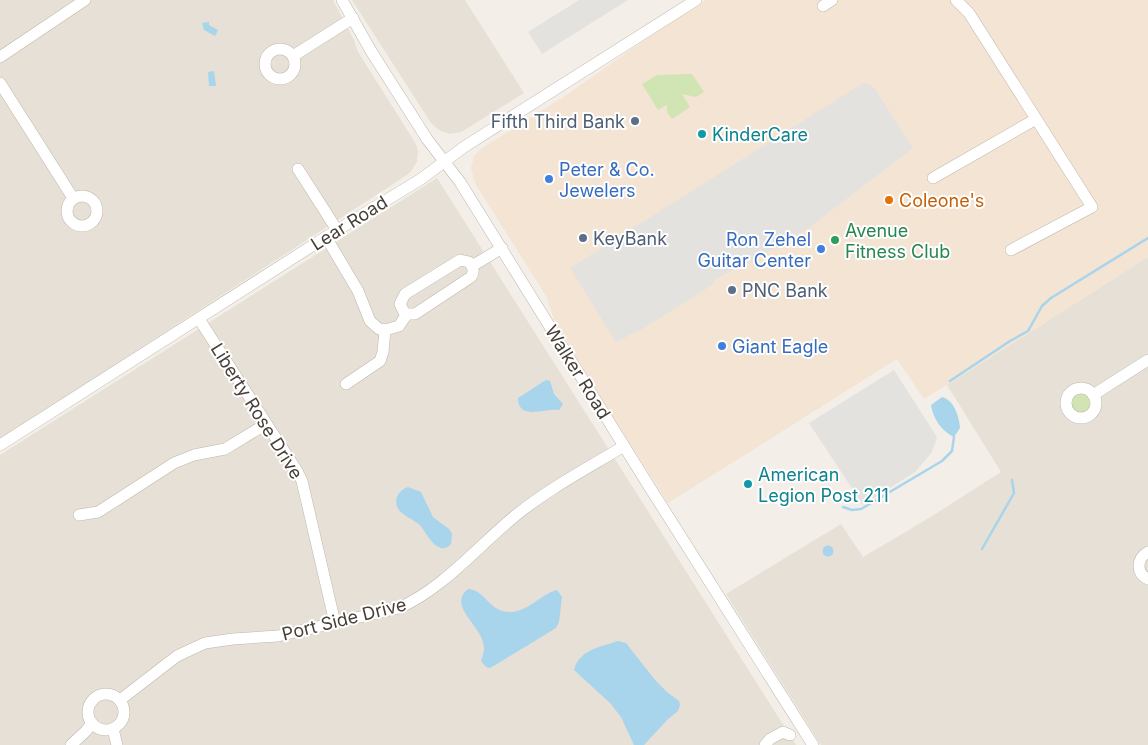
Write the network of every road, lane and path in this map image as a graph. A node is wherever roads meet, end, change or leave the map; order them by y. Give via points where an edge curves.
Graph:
1 (85, 0) edge
2 (342, 0) edge
3 (696, 0) edge
4 (956, 0) edge
5 (353, 18) junction
6 (293, 56) dead end
7 (0, 57) edge
8 (0, 83) edge
9 (1036, 119) junction
10 (444, 161) junction
11 (298, 169) dead end
12 (933, 178) dead end
13 (73, 198) dead end
14 (337, 230) junction
15 (326, 237) junction
16 (502, 248) junction
17 (1011, 250) dead end
18 (472, 266) junction
19 (408, 314) junction
20 (199, 319) junction
21 (385, 330) junction
22 (1148, 360) edge
23 (346, 384) dead end
24 (1093, 395) dead end
25 (266, 424) junction
26 (0, 445) edge
27 (624, 446) junction
28 (79, 515) dead end
29 (1148, 552) edge
30 (1148, 579) edge
31 (335, 623) junction
32 (120, 700) junction
33 (92, 723) junction
34 (802, 728) junction
35 (113, 729) junction
36 (788, 740) edge
37 (72, 745) edge
38 (117, 745) edge
39 (765, 745) edge
40 (813, 745) edge

1 - 7 street
2 - 5 street, Walker Road
3 - 10 street, Lear Road
4 - 9 street via 969,13
5 - 6 street
5 - 10 street, Walker Road via 371,51
8 - 13 street
9 - 12 street
9 - 17 street via 1092,207
10 - 14 street, Lear Road via 421,179
10 - 16 street, Walker Road
11 - 14 street
14 - 15 street, Lear Road
15 - 20 street, Lear Road
15 - 21 street via 358,291 370,322
16 - 18 street
16 - 27 street, Walker Road
18 - 19 street via 474,272 471,277 415,314
18 - 19 street via 460,260 405,294 400,304
19 - 21 street via 399,326
20 - 25 street, Liberty Rose Drive
20 - 26 street, Lear Road
21 - 23 street via 380,361
22 - 24 street
25 - 28 street via 225,449 174,463 98,512
25 - 31 street, Liberty Rose Drive via 302,481
27 - 31 street, Port Side Drive via 515,516 422,596 399,608
27 - 34 street, Walker Road
29 - 30 street via 1141,558 1139,568
31 - 32 street, Port Side Drive via 278,636 233,639 197,646 177,656
32 - 33 street via 103,694 93,700 88,711
32 - 35 street via 124,717
33 - 35 street via 101,730
33 - 37 street
34 - 36 street
34 - 40 street, Walker Road
35 - 38 street
36 - 39 street via 782,732

